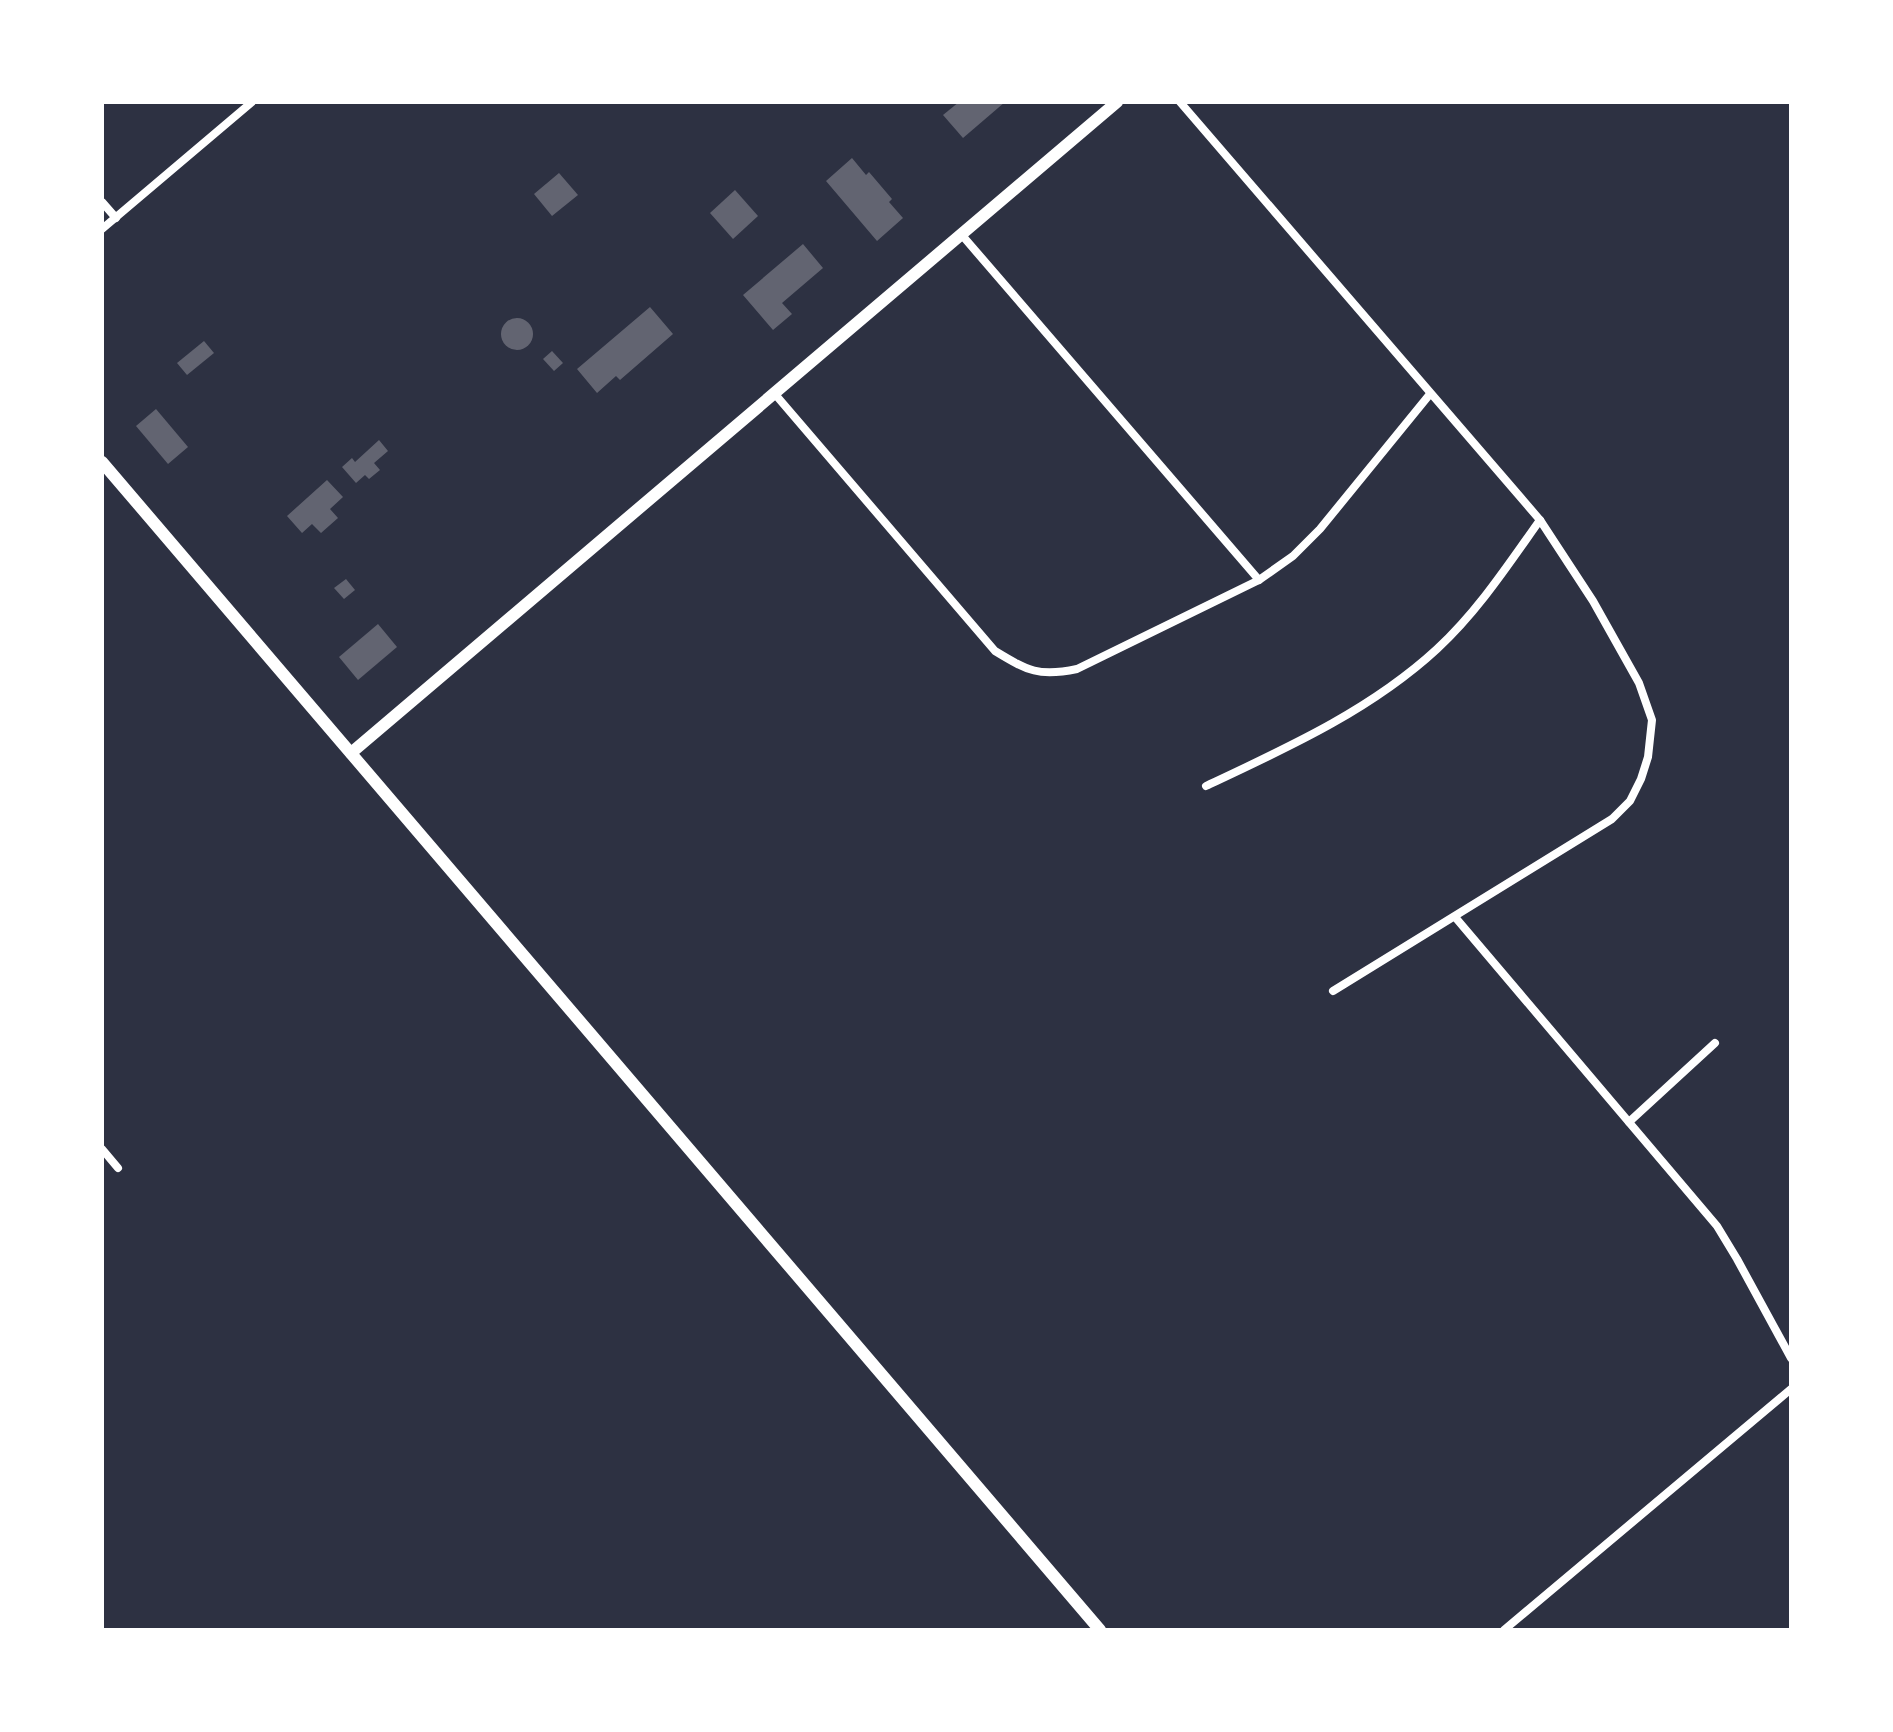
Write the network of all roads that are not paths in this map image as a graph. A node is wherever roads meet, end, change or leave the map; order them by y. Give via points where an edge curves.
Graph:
1 (252, 102) edge
2 (1117, 102) edge
3 (1180, 102) edge
4 (102, 202) edge
5 (116, 218) junction
6 (102, 229) edge
7 (961, 234) junction
8 (774, 393) junction
9 (1430, 394) junction
10 (102, 462) edge
11 (1540, 520) junction
12 (1259, 580) junction
13 (351, 753) junction
14 (1206, 786) dead end
15 (1455, 917) junction
16 (1333, 991) dead end
17 (1715, 1043) dead end
18 (1629, 1122) junction
19 (102, 1149) edge
20 (118, 1168) dead end
21 (1791, 1358) edge
22 (1791, 1389) edge
23 (1100, 1630) edge
24 (1504, 1630) edge

1 - 5 street
2 - 7 street
3 - 9 street
4 - 5 street
5 - 6 street
7 - 8 street
7 - 12 street
8 - 12 street via 995,651 1019,665 1044,673 1077,669
8 - 13 street
9 - 11 street
9 - 12 street via 1320,529
10 - 13 street
11 - 14 street via 1496,582 1436,650 1378,695 1310,737
11 - 15 street via 1639,683 1652,720 1648,757 1630,801 1612,819
13 - 23 street
15 - 16 street
15 - 18 street
17 - 18 street
18 - 21 street via 1717,1226
19 - 20 street
22 - 24 street

